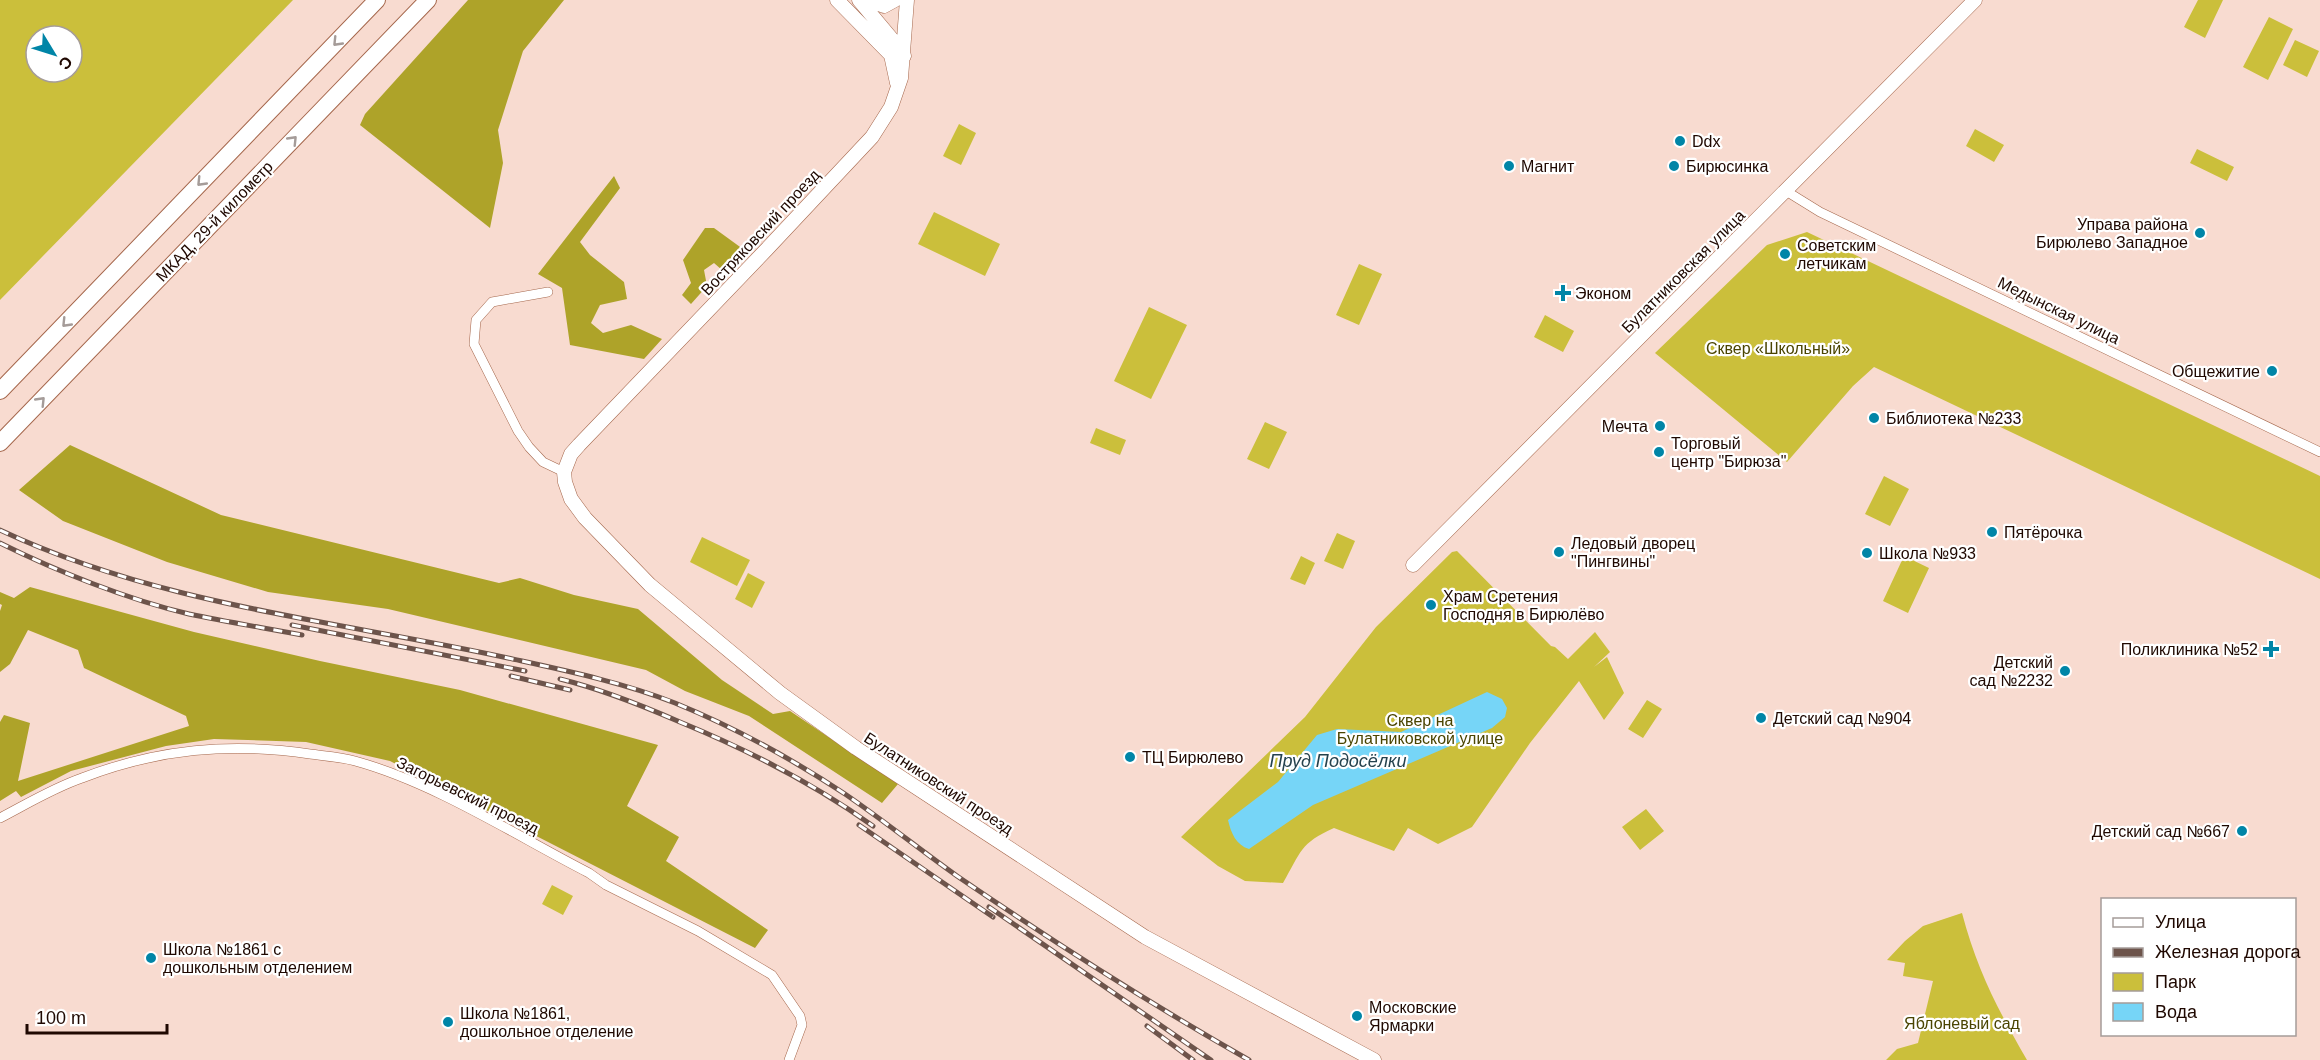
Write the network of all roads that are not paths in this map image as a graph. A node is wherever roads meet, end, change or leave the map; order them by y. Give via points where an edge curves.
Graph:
1 (377, 0) edge
2 (428, 0) edge
3 (837, 0) edge
4 (858, 0) edge
5 (868, 0) edge
6 (895, 0) edge
7 (907, 0) edge
8 (1975, 0) edge
9 (870, 32) junction
10 (902, 48) junction
11 (898, 87) junction
12 (1786, 191) junction
13 (548, 292) dead end
14 (0, 390) edge
15 (0, 443) edge
16 (2320, 452) edge
17 (558, 470) junction
18 (1413, 565) dead end
19 (0, 818) edge
20 (789, 1060) edge
21 (1374, 1060) edge

1 -> 14 highway
15 -> 2 highway, МКАД, 29-й километр
3 - 9 street
4 - 10 street
5 - 6 street via 884,6
7 - 10 street, Востряковский проезд
8 - 12 street, Булатниковская улица
9 - 10 street
9 - 11 street via 891,55
10 - 11 street, Востряковский проезд
11 - 17 street, Востряковский проезд via 891,107 872,137 590,431
12 - 16 street, Медынская улица via 1820,212
12 - 18 street, Булатниковская улица
13 - 17 street via 492,302 476,320 474,344 518,431 535,455
17 - 21 street, Булатниковский проезд via 571,499 611,545 675,607 798,707 1145,937
19 - 20 street, Загорьевский проезд via 81,778 141,759 198,749 287,750 354,760 468,808 758,965 772,975 800,1016 802,1025

